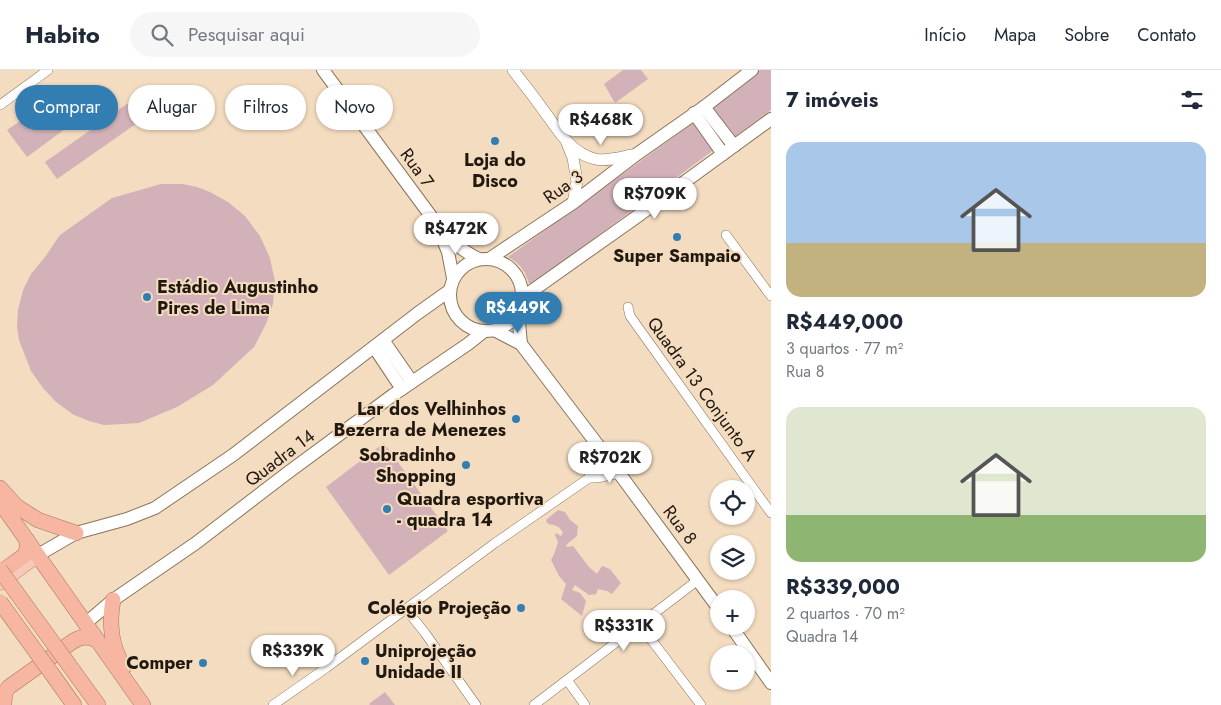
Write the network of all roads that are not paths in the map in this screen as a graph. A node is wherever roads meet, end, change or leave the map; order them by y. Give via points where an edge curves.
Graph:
1 (48, 70) edge
2 (323, 70) edge
3 (513, 70) edge
4 (752, 70) edge
5 (0, 105) edge
6 (699, 110) junction
7 (771, 119) edge
8 (565, 139) junction
9 (734, 146) junction
10 (637, 154) junction
11 (723, 154) junction
12 (573, 203) junction
13 (436, 223) junction
14 (726, 235) dead end
15 (484, 259) junction
16 (453, 278) junction
17 (449, 291) junction
18 (771, 296) edge
19 (522, 298) junction
20 (628, 307) dead end
21 (518, 312) junction
22 (490, 331) junction
23 (379, 343) junction
24 (521, 344) junction
25 (407, 385) junction
26 (602, 451) junction
27 (619, 473) junction
28 (592, 475) junction
29 (0, 488) edge
30 (0, 502) edge
31 (771, 513) edge
32 (76, 533) junction
33 (27, 540) junction
34 (38, 555) junction
35 (0, 571) edge
36 (698, 580) junction
37 (0, 583) edge
38 (710, 597) edge
39 (113, 600) junction
40 (0, 602) edge
41 (406, 608) junction
42 (86, 623) junction
43 (640, 625) junction
44 (737, 635) edge
45 (97, 640) junction
46 (567, 680) junction
47 (2, 683) edge
48 (771, 683) edge
49 (3, 702) edge
50 (74, 705) edge
51 (98, 705) edge
52 (143, 705) edge
53 (151, 705) edge
54 (273, 705) edge
55 (476, 705) edge
56 (534, 705) edge
57 (585, 705) edge
58 (701, 705) edge

1 - 5 street
2 - 13 main road, Rua 7
3 - 8 street
4 - 6 main road, Rua 3
6 - 9 main road
6 - 10 main road, Rua 3
6 - 11 main road
7 - 9 main road
8 - 10 street via 576,150 597,160
8 - 12 street via 578,181
9 - 11 main road
10 - 12 main road, Rua 3
11 - 19 main road
12 - 15 main road, Rua 3
13 - 15 main road, Rua 7 via 460,248
13 - 16 main road via 448,252
14 - 18 street
15 - 16 main road via 469,262
15 - 19 main road via 498,261 513,272 522,289
16 - 17 main road
17 - 22 main road via 454,314 462,323 472,329
17 - 23 main road
19 - 21 main road
20 - 31 street, Quadra 13 Conjunto A via 630,316
21 - 22 main road via 505,326
21 - 24 main road
22 - 24 main road, Rua 8
22 - 25 main road, Quadra 14
23 - 25 main road
23 - 32 main road via 232,455 155,508
24 - 26 main road, Rua 8
25 - 39 main road, Quadra 14 via 196,543
26 - 27 main road, Rua 8
26 - 28 street
27 - 28 street
27 - 36 main road, Rua 8
28 - 41 street
29 - 32 highway via 16,506 38,520
30 - 33 highway
32 - 34 main road
33 - 34 highway
33 - 35 highway via 26,552
34 - 37 main road
34 - 42 highway
35 - 51 highway, bridge
36 - 38 main road, Rua 8
36 - 43 street
39 - 42 main road, Quadra 14
39 - 53 highway via 112,636 121,662
40 - 50 highway, bridge
41 - 54 street
41 - 55 street
42 - 45 highway
42 - 47 main road
43 - 46 street
43 - 58 street
44 - 48 main road
45 - 49 highway via 81,637 72,642 9,687
45 - 52 highway
46 - 56 street
46 - 57 street

